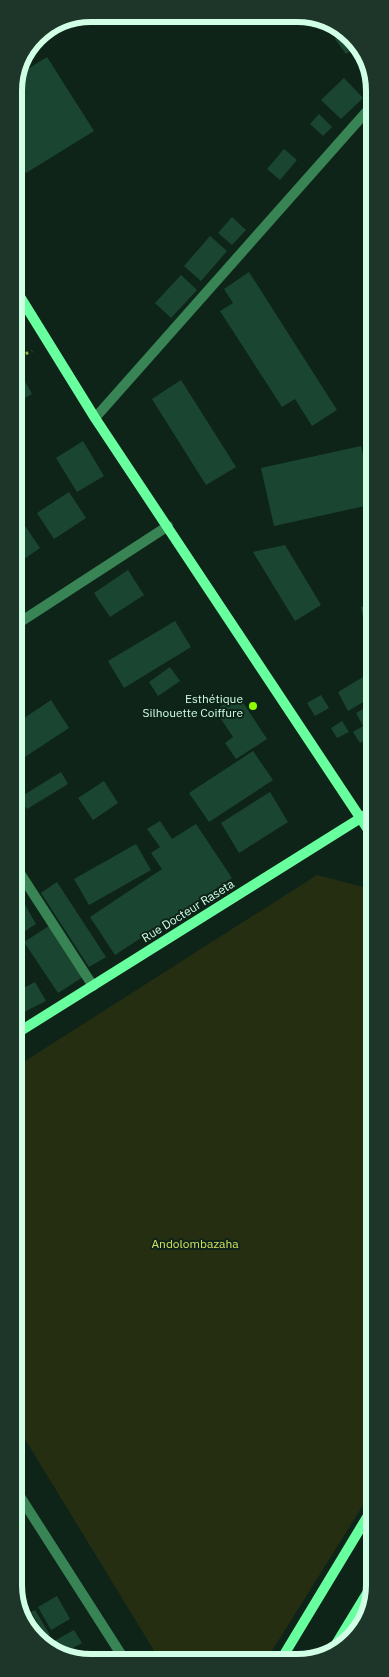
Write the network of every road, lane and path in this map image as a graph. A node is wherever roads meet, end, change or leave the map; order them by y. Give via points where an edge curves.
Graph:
1 (366, 112) edge
2 (23, 301) edge
3 (95, 418) junction
4 (168, 526) junction
5 (23, 620) edge
6 (366, 814) edge
7 (360, 817) junction
8 (366, 826) edge
9 (22, 877) edge
10 (93, 986) junction
11 (22, 1030) edge
12 (22, 1500) edge
13 (366, 1519) edge
14 (365, 1595) edge
15 (336, 1642) edge
16 (121, 1654) edge
17 (284, 1654) edge

1 - 3 street
2 - 3 street
3 - 4 street
4 - 5 street
4 - 7 street
6 - 7 street, Rue Docteur Raseta
7 - 8 street
7 - 10 street, Rue Docteur Raseta
9 - 10 street
10 - 11 street, Rue Docteur Raseta
12 - 16 street
13 - 17 street
14 - 15 street

